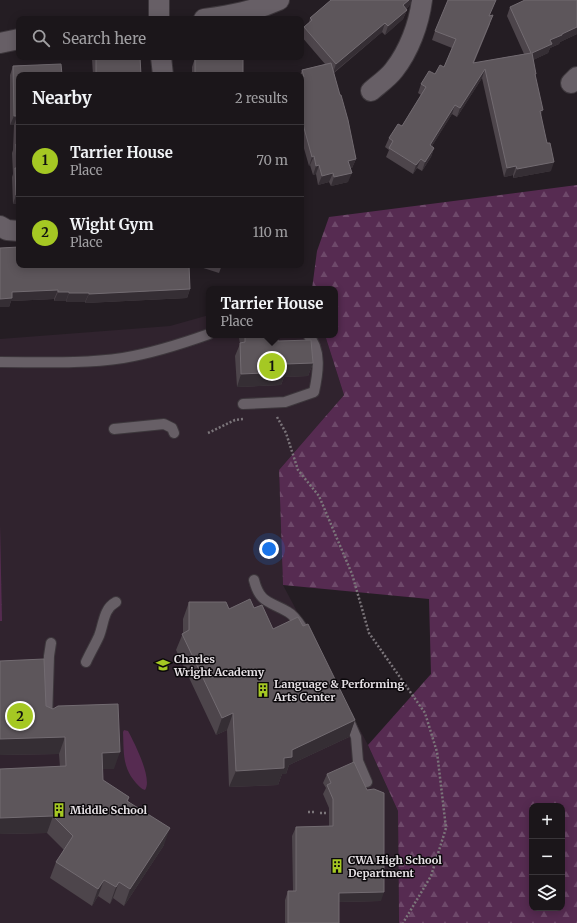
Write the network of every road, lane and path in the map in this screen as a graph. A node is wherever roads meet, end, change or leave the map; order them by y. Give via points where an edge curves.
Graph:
1 (159, 0) edge
2 (279, 0) edge
3 (422, 0) edge
4 (159, 16) edge
5 (223, 16) edge
6 (16, 40) edge
7 (0, 43) edge
8 (161, 60) edge
9 (162, 72) edge
10 (371, 91) dead end
11 (0, 226) edge
12 (16, 231) edge
13 (206, 335) edge
14 (311, 338) edge
15 (0, 362) edge
16 (243, 404) dead end
17 (273, 417) dead end
18 (248, 418) dead end
19 (114, 429) dead end
20 (174, 433) dead end
21 (208, 433) dead end
22 (254, 580) dead end
23 (116, 602) dead end
24 (307, 637) edge
25 (51, 643) dead end
26 (86, 662) dead end
27 (341, 704) edge
28 (47, 719) edge
29 (367, 782) dead end
30 (308, 812) dead end
31 (315, 812) dead end
32 (320, 813) dead end
33 (327, 813) dead end
34 (403, 923) edge

1 - 4 street
2 - 5 street via 242,13
3 - 10 street via 416,27 406,51 394,70
6 - 7 street
8 - 9 street
11 - 12 street
13 - 15 lane via 174,346 123,358 76,362
14 - 16 lane via 318,358 314,392 285,402
17 - 34 path via 278,416 298,470 319,496 352,574 369,633 425,713 437,752 446,828 432,876
18 - 21 path via 235,420
19 - 20 lane via 164,424 172,428
22 - 24 lane via 259,594 293,615
23 - 26 lane via 107,610 100,634
25 - 28 lane
27 - 29 lane via 354,731 358,761
30 - 31 path
32 - 33 path

